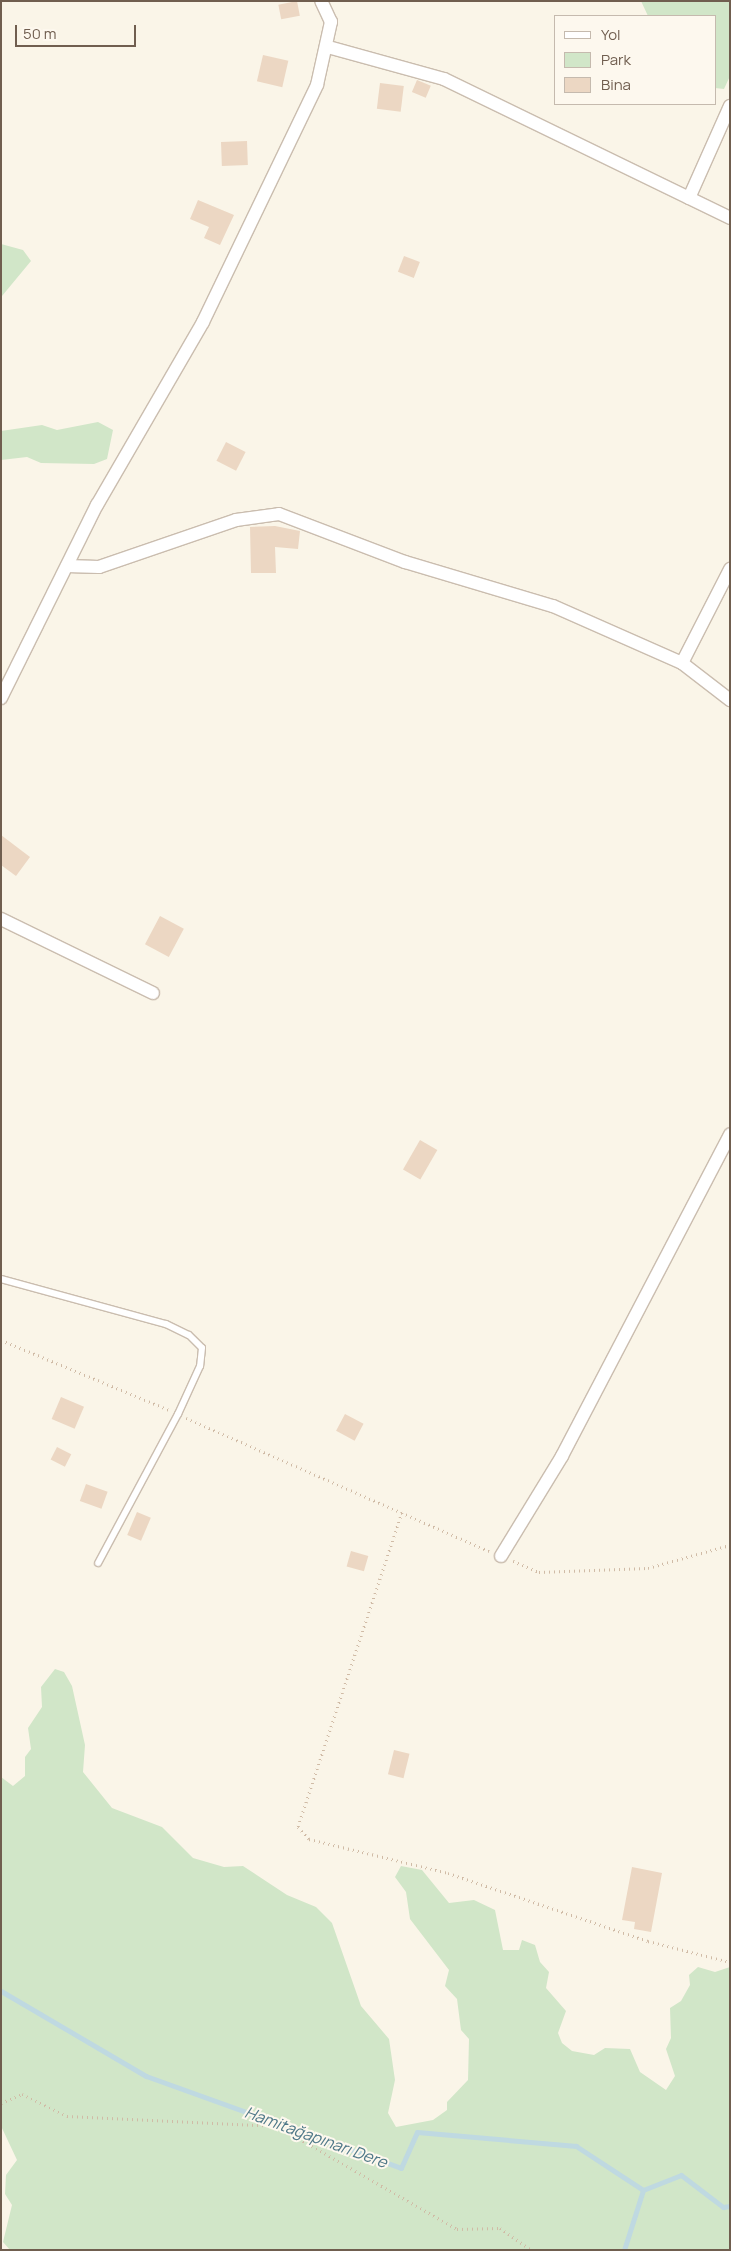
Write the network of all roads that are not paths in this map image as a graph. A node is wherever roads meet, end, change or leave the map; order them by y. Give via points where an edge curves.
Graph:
1 (321, 1) edge
2 (328, 46) junction
3 (730, 106) edge
4 (689, 198) junction
5 (730, 218) edge
6 (66, 566) junction
7 (730, 569) edge
8 (682, 662) junction
9 (1, 698) edge
10 (730, 700) edge
11 (1, 919) edge
12 (153, 993) dead end
13 (730, 1134) edge
14 (1, 1279) edge
15 (502, 1556) road end
16 (98, 1563) dead end

1 - 2 street via 331,22
2 - 4 street via 444,79
2 - 6 street via 317,85 203,322
3 - 4 street
4 - 5 street
6 - 8 street via 99,567 236,520 280,514 405,562 553,606
6 - 9 street
7 - 8 street
8 - 10 street
11 - 12 street
13 - 15 street via 562,1456
14 - 16 lane via 63,1293 189,1335 202,1348 200,1366 178,1414

